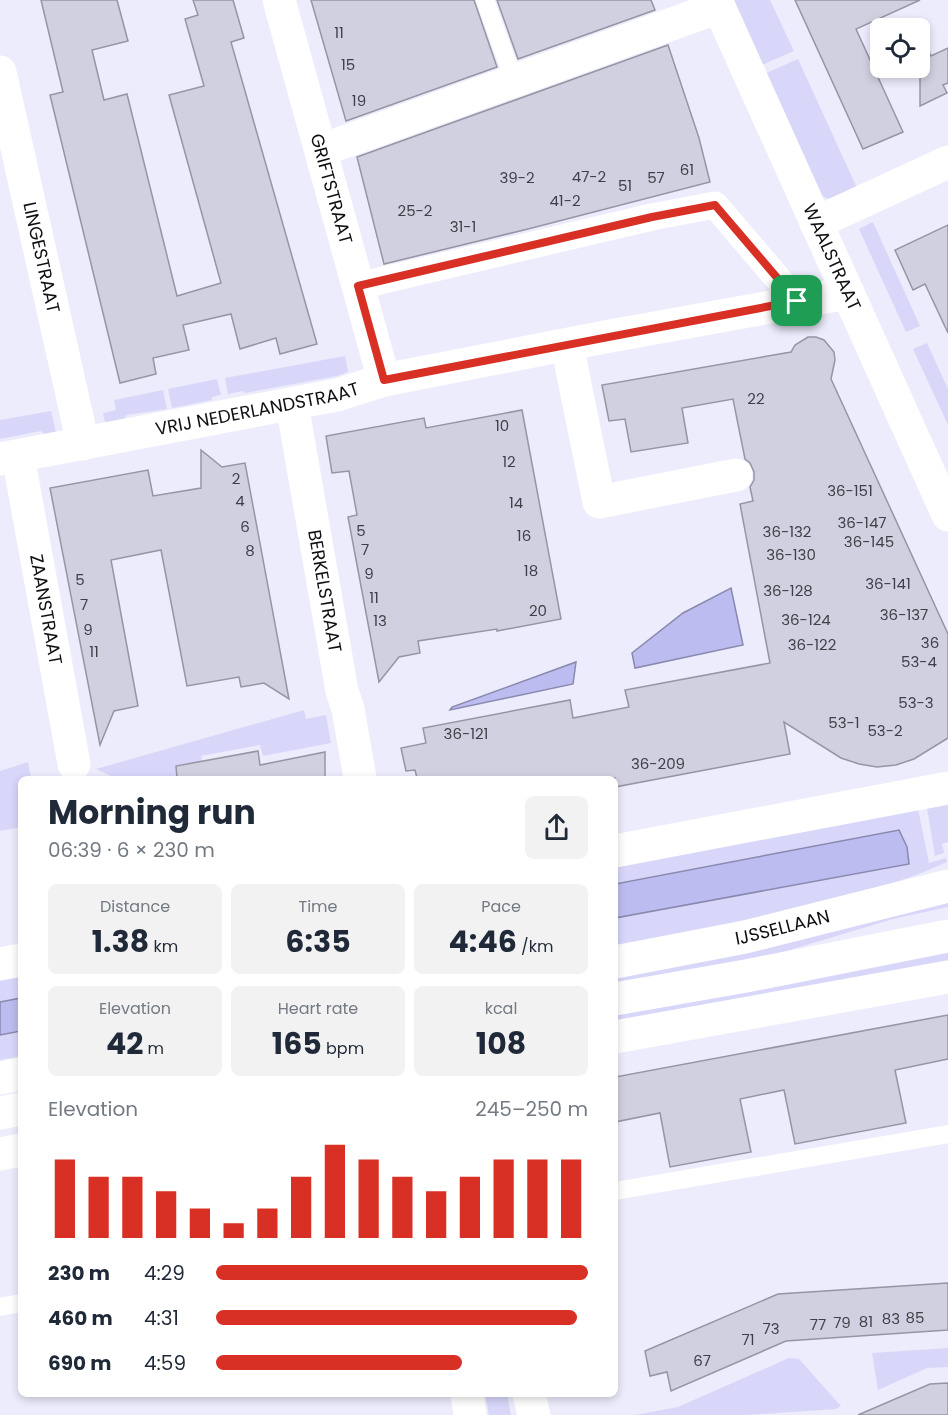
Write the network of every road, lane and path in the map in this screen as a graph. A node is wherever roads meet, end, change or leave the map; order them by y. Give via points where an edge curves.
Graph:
1 (279, 0) edge
2 (485, 0) edge
3 (717, 3) edge
4 (508, 64) dead end
5 (0, 72) edge
6 (321, 150) junction
7 (948, 162) edge
8 (816, 223) junction
9 (358, 286) junction
10 (848, 293) junction
11 (797, 301) junction
12 (567, 345) junction
13 (384, 380) junction
14 (292, 404) junction
15 (83, 444) junction
16 (9, 457) edge
17 (736, 476) dead end
18 (947, 508) edge
19 (74, 764) dead end
20 (360, 776) edge
21 (948, 788) edge
22 (618, 850) edge
23 (948, 886) edge
24 (948, 936) edge
25 (18, 961) edge
26 (618, 961) edge
27 (0, 964) edge
28 (948, 977) edge
29 (618, 998) edge
30 (618, 1036) edge
31 (18, 1075) edge
32 (0, 1078) edge
33 (18, 1110) edge
34 (0, 1113) edge
35 (948, 1134) edge
36 (18, 1151) edge
37 (0, 1154) edge
38 (618, 1190) edge
39 (18, 1304) edge
40 (0, 1307) edge
41 (467, 1397) edge
42 (531, 1397) edge
43 (470, 1415) edge
44 (534, 1415) edge

1 - 6 street, GRIFTSTRAAT
2 - 4 lane
3 - 6 street
3 - 8 street, WAALSTRAAT
5 - 15 street, LINGESTRAAT
6 - 9 street, GRIFTSTRAAT
7 - 8 street
8 - 10 street, WAALSTRAAT
9 - 11 street via 715,205
9 - 13 street, GRIFTSTRAAT
10 - 11 street, VRIJ NEDERLANDSTRAAT
10 - 18 street, WAALSTRAAT
11 - 12 street, VRIJ NEDERLANDSTRAAT
12 - 13 street, VRIJ NEDERLANDSTRAAT
12 - 17 street via 599,502
13 - 14 street, VRIJ NEDERLANDSTRAAT
14 - 15 street, VRIJ NEDERLANDSTRAAT
14 - 20 street, BERKELSTRAAT
15 - 16 street, VRIJ NEDERLANDSTRAAT
16 - 19 street, ZAANSTRAAT
21 - 22 street
23 - 26 street, IJSSELLAAN via 745,937
24 - 29 street
25 - 27 street
28 - 30 street
31 - 32 street
33 - 34 street
35 - 38 lane
36 - 37 street
39 - 40 lane
41 - 43 street
42 - 44 street

